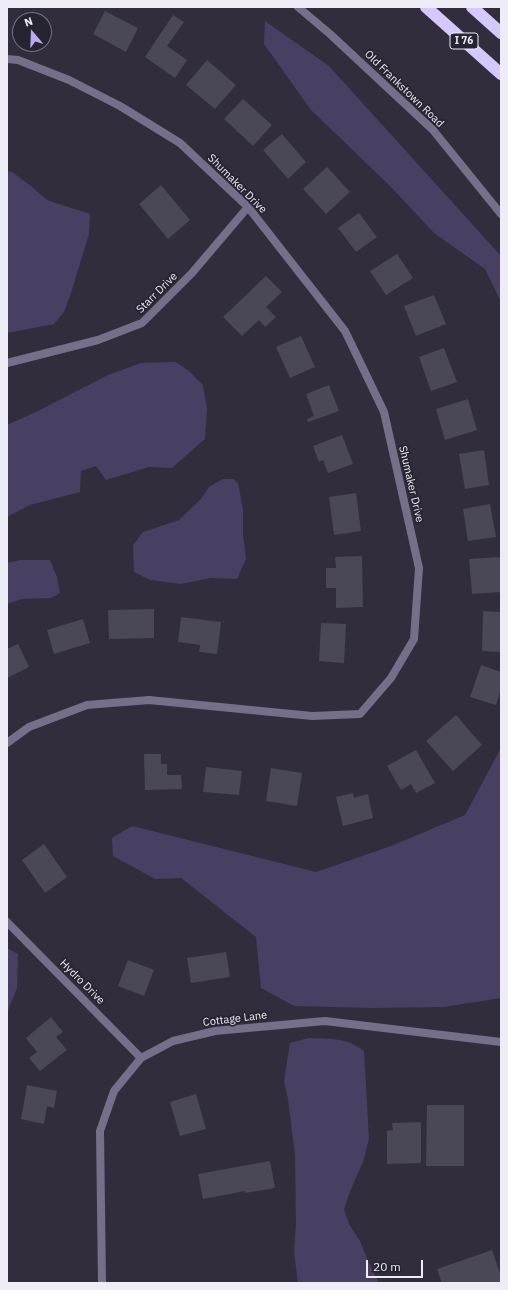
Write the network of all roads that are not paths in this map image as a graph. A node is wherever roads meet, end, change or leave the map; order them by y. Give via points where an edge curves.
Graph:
1 (298, 7) edge
2 (426, 7) edge
3 (472, 7) edge
4 (501, 33) edge
5 (7, 58) edge
6 (501, 74) edge
7 (248, 207) junction
8 (501, 214) edge
9 (7, 363) edge
10 (7, 743) edge
11 (7, 922) edge
12 (501, 1042) edge
13 (141, 1058) junction
14 (102, 1283) edge

1 - 8 street, Old Frankstown Road via 433,130
2 - 6 highway, I 76
3 - 4 highway, I 76
5 - 7 street, Shumaker Drive via 69,80 127,110 180,143
7 - 9 street, Starr Drive via 192,273 142,323 98,340
7 - 10 street, Shumaker Drive via 345,331 384,412 419,568 414,638 391,678 360,714 312,716 149,700 87,705 29,727
11 - 13 street, Hydro Drive
12 - 13 street, Cottage Lane via 325,1020 215,1031 173,1041
13 - 14 street, Cottage Lane via 114,1091 100,1131

